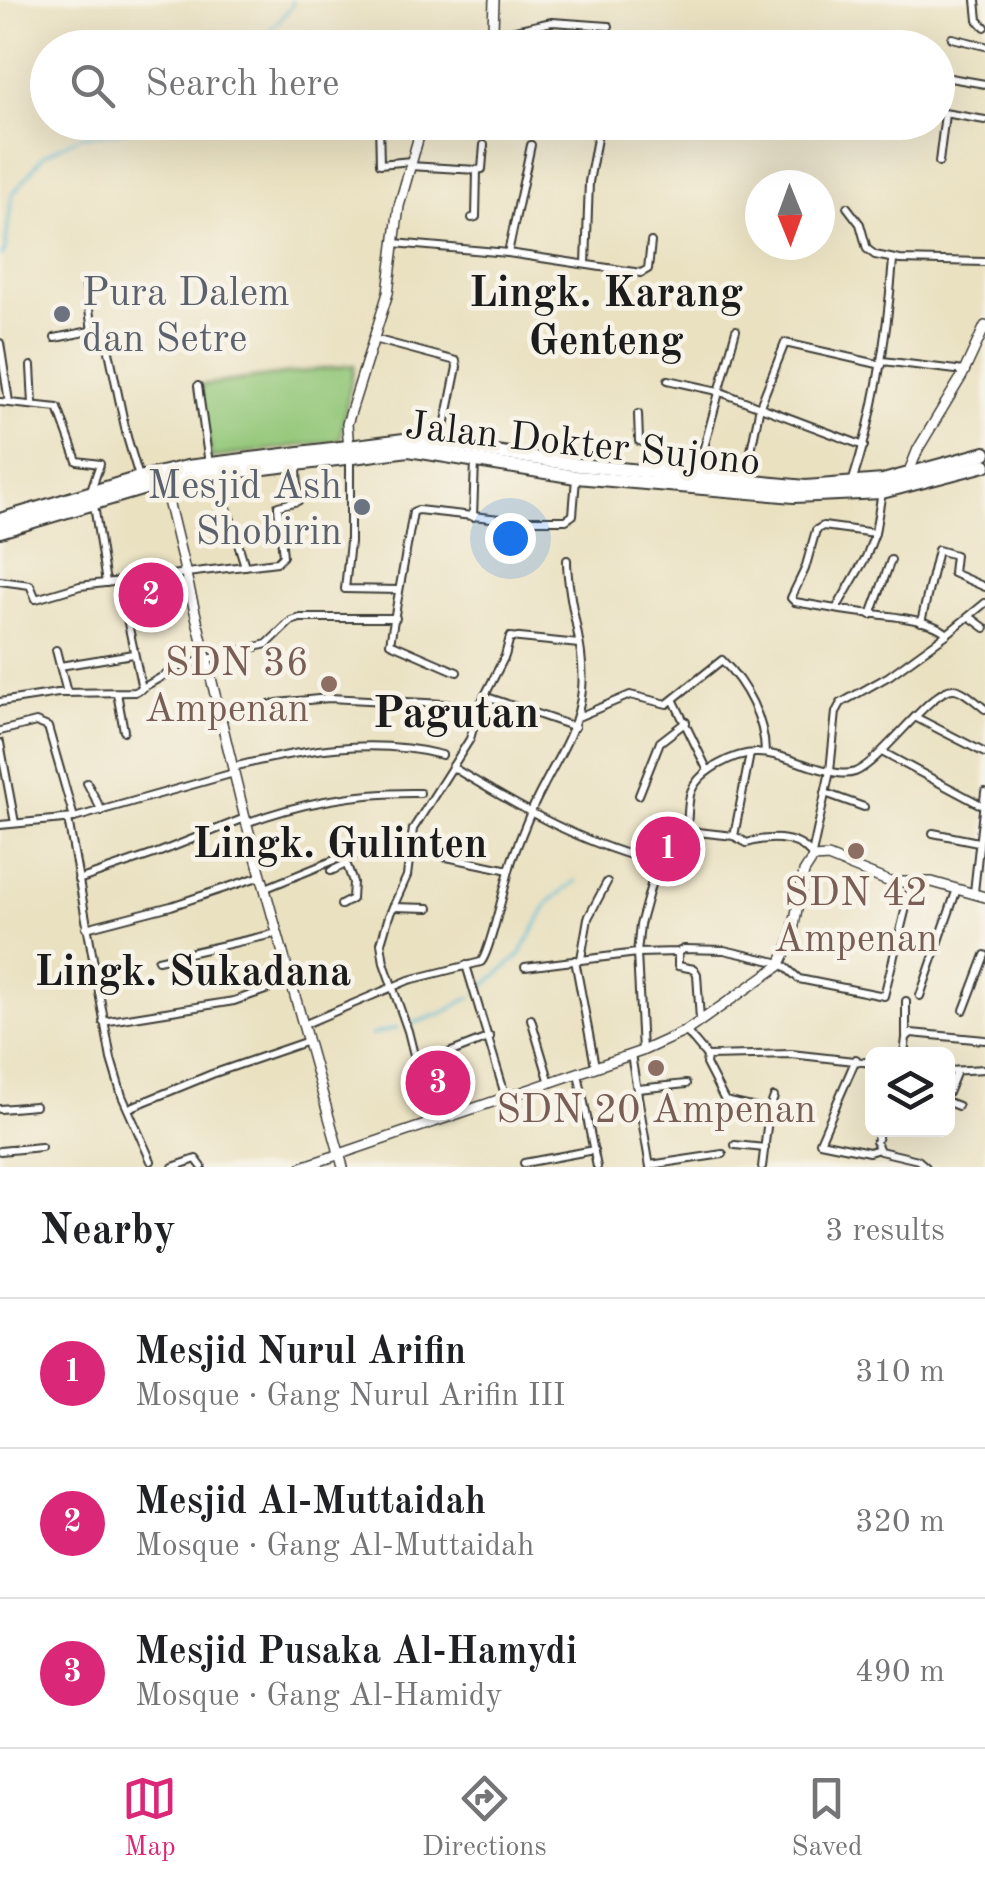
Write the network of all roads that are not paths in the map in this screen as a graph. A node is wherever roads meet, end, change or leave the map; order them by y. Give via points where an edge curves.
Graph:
1 (494, 0) edge
2 (976, 0) edge
3 (609, 26) dead end
4 (985, 27) edge
5 (492, 30) edge
6 (518, 30) edge
7 (955, 39) edge
8 (985, 46) edge
9 (955, 79) edge
10 (985, 84) edge
11 (955, 115) edge
12 (985, 120) edge
13 (379, 140) edge
14 (417, 140) edge
15 (597, 140) edge
16 (940, 140) edge
17 (484, 145) dead end
18 (531, 146) dead end
19 (939, 162) dead end
20 (410, 164) junction
21 (478, 170) junction
22 (847, 208) dead end
23 (472, 218) dead end
24 (651, 242) dead end
25 (394, 244) junction
26 (508, 253) junction
27 (894, 260) junction
28 (985, 262) edge
29 (586, 264) junction
30 (86, 288) dead end
31 (985, 326) edge
32 (736, 330) dead end
33 (92, 331) junction
34 (54, 338) dead end
35 (374, 339) junction
36 (0, 343) edge
37 (883, 363) junction
38 (31, 366) dead end
39 (964, 372) junction
40 (668, 380) dead end
41 (198, 386) dead end
42 (718, 392) junction
43 (4, 402) edge
44 (33, 404) junction
45 (760, 406) junction
46 (638, 414) dead end
47 (441, 442) junction
48 (864, 446) junction
49 (350, 452) junction
50 (985, 454) edge
51 (476, 460) junction
52 (297, 464) junction
53 (985, 465) edge
54 (213, 469) junction
55 (659, 474) junction
56 (576, 477) junction
57 (644, 478) junction
58 (696, 478) junction
59 (159, 479) junction
60 (906, 481) junction
61 (744, 483) junction
62 (851, 484) junction
63 (882, 486) junction
64 (92, 497) junction
65 (473, 516) junction
66 (0, 520) edge
67 (19, 520) junction
68 (0, 531) edge
69 (875, 533) junction
70 (567, 560) dead end
71 (891, 560) dead end
72 (245, 566) junction
73 (187, 573) junction
74 (0, 581) edge
75 (120, 581) junction
76 (106, 583) junction
77 (985, 587) edge
78 (398, 590) junction
79 (985, 603) edge
80 (840, 610) junction
81 (871, 615) junction
82 (970, 617) junction
83 (396, 618) junction
84 (920, 622) junction
85 (985, 628) edge
86 (947, 634) junction
87 (579, 644) junction
88 (56, 650) dead end
89 (133, 654) junction
90 (206, 657) junction
91 (60, 666) junction
92 (457, 672) dead end
93 (142, 689) junction
94 (68, 693) junction
95 (117, 693) junction
96 (484, 696) junction
97 (674, 700) junction
98 (1, 702) edge
99 (464, 705) dead end
100 (985, 709) edge
101 (0, 712) edge
102 (221, 717) junction
103 (577, 717) junction
104 (914, 717) junction
105 (686, 722) junction
106 (575, 727) junction
107 (124, 731) dead end
108 (0, 732) edge
109 (0, 743) edge
110 (882, 752) junction
111 (750, 753) junction
112 (985, 753) edge
113 (764, 754) junction
114 (442, 755) dead end
115 (452, 767) junction
116 (233, 770) junction
117 (708, 771) junction
118 (830, 771) junction
119 (88, 783) dead end
120 (985, 792) edge
121 (420, 793) dead end
122 (825, 793) junction
123 (639, 795) dead end
124 (983, 806) edge
125 (100, 807) junction
126 (864, 807) dead end
127 (531, 814) junction
128 (71, 819) junction
129 (245, 820) junction
130 (15, 823) junction
131 (0, 824) edge
132 (688, 831) junction
133 (933, 833) dead end
134 (734, 836) junction
135 (978, 842) junction
136 (390, 846) dead end
137 (408, 849) junction
138 (811, 856) junction
139 (345, 861) junction
140 (658, 863) junction
141 (509, 870) junction
142 (331, 871) dead end
143 (262, 876) junction
144 (78, 880) junction
145 (607, 882) dead end
146 (912, 883) junction
147 (266, 888) junction
148 (957, 888) junction
149 (974, 892) junction
150 (985, 896) edge
151 (341, 905) dead end
152 (393, 907) junction
153 (429, 908) dead end
154 (86, 928) junction
155 (279, 933) junction
156 (678, 952) junction
157 (637, 953) junction
158 (985, 955) edge
159 (578, 959) junction
160 (158, 960) dead end
161 (781, 964) junction
162 (466, 965) junction
163 (525, 967) dead end
164 (291, 981) junction
165 (392, 987) junction
166 (920, 996) dead end
167 (906, 1001) dead end
168 (964, 1010) dead end
169 (531, 1019) dead end
170 (700, 1020) junction
171 (103, 1022) junction
172 (303, 1025) junction
173 (686, 1031) junction
174 (490, 1036) junction
175 (906, 1038) junction
176 (985, 1040) edge
177 (308, 1042) junction
178 (905, 1047) edge
179 (637, 1053) junction
180 (707, 1056) junction
181 (856, 1059) junction
182 (865, 1061) edge
183 (418, 1065) junction
184 (594, 1066) junction
185 (985, 1069) edge
186 (955, 1071) edge
187 (578, 1073) junction
188 (550, 1082) junction
189 (686, 1084) dead end
190 (638, 1088) junction
191 (774, 1097) dead end
192 (506, 1099) junction
193 (955, 1105) edge
194 (36, 1106) dead end
195 (958, 1106) dead end
196 (129, 1108) junction
197 (0, 1109) edge
198 (770, 1110) junction
199 (430, 1123) junction
200 (877, 1137) edge
201 (735, 1145) dead end
202 (41, 1146) dead end
203 (766, 1148) junction
204 (879, 1149) junction
205 (594, 1150) junction
206 (0, 1151) edge
207 (339, 1152) junction
208 (722, 1154) dead end
209 (151, 1161) dead end
210 (524, 1163) dead end
211 (650, 1166) edge
212 (173, 1167) edge
213 (202, 1167) edge
214 (302, 1167) edge
215 (343, 1167) edge
216 (597, 1167) edge
217 (762, 1167) edge
218 (926, 1167) edge

1 - 5 street
2 - 4 street
3 - 6 street via 552,22
7 - 8 street
9 - 10 street
11 - 12 street
13 - 20 street via 380,164
14 - 20 street
15 - 29 street
16 - 19 street
17 - 21 street
18 - 26 street
20 - 21 street
20 - 25 street
21 - 23 street
22 - 27 street via 870,252
24 - 29 street via 644,272
25 - 26 street
25 - 35 street
26 - 29 street
27 - 28 street
27 - 37 street
30 - 33 street
31 - 39 street
32 - 42 street
33 - 34 street
33 - 59 street via 105,332 127,437
35 - 47 street via 456,362
35 - 49 street via 347,424
36 - 43 street
37 - 39 street
37 - 45 street via 785,343
37 - 48 street
38 - 44 street
39 - 60 street
40 - 42 street
41 - 54 street
42 - 45 street
42 - 58 street
43 - 44 street
44 - 64 street via 58,408 77,461 100,464
45 - 48 street
45 - 61 street
46 - 55 street via 639,441 661,448
47 - 49 highway via 412,439
47 - 57 highway
48 - 62 street
49 - 51 highway, Jalan Dokter Sujono via 410,450
49 - 52 highway, Jalan Dokter Sujono
49 - 54 highway
49 - 78 street via 344,587
50 - 60 highway
51 - 56 highway, Jalan Dokter Sujono
51 - 65 street
52 - 54 highway, Jalan Dokter Sujono
52 - 72 street via 298,501 278,506 283,556
53 - 60 highway, Jalan Dokter Sujono
54 - 59 highway, Jalan Dokter Sujono
54 - 72 street
55 - 57 highway
55 - 58 highway
56 - 57 highway, Jalan Dokter Sujono
56 - 65 street via 568,520
57 - 63 highway, Jalan Dokter Sujono via 794,496
58 - 61 highway
59 - 64 highway, Jalan Dokter Sujono
59 - 73 street
60 - 63 highway, Jalan Dokter Sujono
61 - 62 highway
62 - 63 highway
63 - 69 street
64 - 67 highway, Jalan Dokter Sujono
64 - 76 street
65 - 78 street via 415,511
66 - 67 highway
67 - 68 highway, Jalan Dokter Sujono
69 - 80 street
69 - 80 street via 816,530 791,599
70 - 87 street
71 - 81 street
72 - 73 street
73 - 75 street
73 - 90 street
74 - 76 street via 30,585 35,599
75 - 76 street
75 - 89 street
77 - 84 street via 955,573 954,555 938,550
78 - 83 street
79 - 82 street
80 - 81 street
81 - 84 street
82 - 85 street
82 - 86 street
83 - 90 street via 300,618 267,644
83 - 92 street via 394,648
84 - 86 street
86 - 118 street via 840,703
87 - 96 street via 511,636
87 - 103 street
88 - 91 street
89 - 91 street
89 - 93 street
90 - 93 street
90 - 102 street
91 - 94 street
93 - 95 street
94 - 95 street
94 - 98 street
95 - 107 street
96 - 106 street
96 - 115 street
97 - 103 street via 630,695
97 - 105 street
97 - 113 street via 724,660 763,723
98 - 101 street
99 - 102 street via 330,698
100 - 104 street via 952,689
102 - 116 street
103 - 106 street
104 - 110 street
104 - 112 street
105 - 117 street
105 - 123 street via 660,742
106 - 127 street
108 - 128 street via 36,722 50,729
109 - 130 street
110 - 118 street via 856,772
110 - 124 street
111 - 113 street
111 - 117 street
111 - 134 street
113 - 118 street
114 - 116 street via 352,746 284,753
115 - 127 street
115 - 137 street
116 - 125 street
116 - 129 street
117 - 132 street via 692,790
118 - 122 street
119 - 125 street
120 - 124 street
121 - 129 street via 354,796
122 - 126 street
122 - 138 street
124 - 135 street
125 - 128 street
127 - 140 street via 613,851
127 - 141 street
128 - 130 street
128 - 144 street
129 - 143 street
129 - 144 street
130 - 131 street
132 - 134 street
132 - 140 street via 686,864
133 - 135 street
134 - 138 street via 747,843 793,842
135 - 149 street
136 - 139 street
137 - 141 street
137 - 152 street via 407,876
138 - 146 street via 828,856 885,881
138 - 161 street
139 - 142 street
139 - 147 street
139 - 151 street via 352,899
140 - 157 street
141 - 162 street via 486,956
143 - 147 street
143 - 154 street
144 - 154 street
145 - 159 street via 588,918
146 - 148 street
146 - 161 street via 885,996 800,979
147 - 155 street
148 - 149 street
148 - 166 street
149 - 150 street
152 - 153 street
152 - 165 street via 381,943
154 - 171 street
155 - 160 street
155 - 164 street
156 - 157 street
156 - 161 street via 724,950
156 - 170 street via 678,966 697,974
157 - 159 street
157 - 179 street
158 - 168 street
159 - 163 street
159 - 184 street
161 - 170 street
162 - 165 street
162 - 174 street
164 - 171 street via 234,1001
164 - 172 street
165 - 172 street
165 - 183 street
167 - 175 street
169 - 188 street
170 - 173 street
171 - 196 street
172 - 177 street
173 - 179 street
173 - 180 street
174 - 183 street
174 - 192 street
175 - 176 street via 917,1033
175 - 178 street
177 - 196 street
177 - 207 street
179 - 184 street
179 - 190 street
180 - 181 street
180 - 198 street via 725,1100
181 - 182 street
181 - 204 street via 820,1142
183 - 199 street
184 - 187 street
185 - 186 street
187 - 188 street
187 - 205 street
188 - 192 street
189 - 190 street
190 - 211 street
191 - 198 street
192 - 199 street
193 - 195 street
194 - 197 street
196 - 209 street
198 - 203 street
199 - 207 street
200 - 204 street
201 - 203 street
202 - 206 street
203 - 217 street
204 - 218 street
205 - 210 street
205 - 216 street
207 - 214 street
207 - 215 street
208 - 211 street
212 - 213 street via 196,1159

